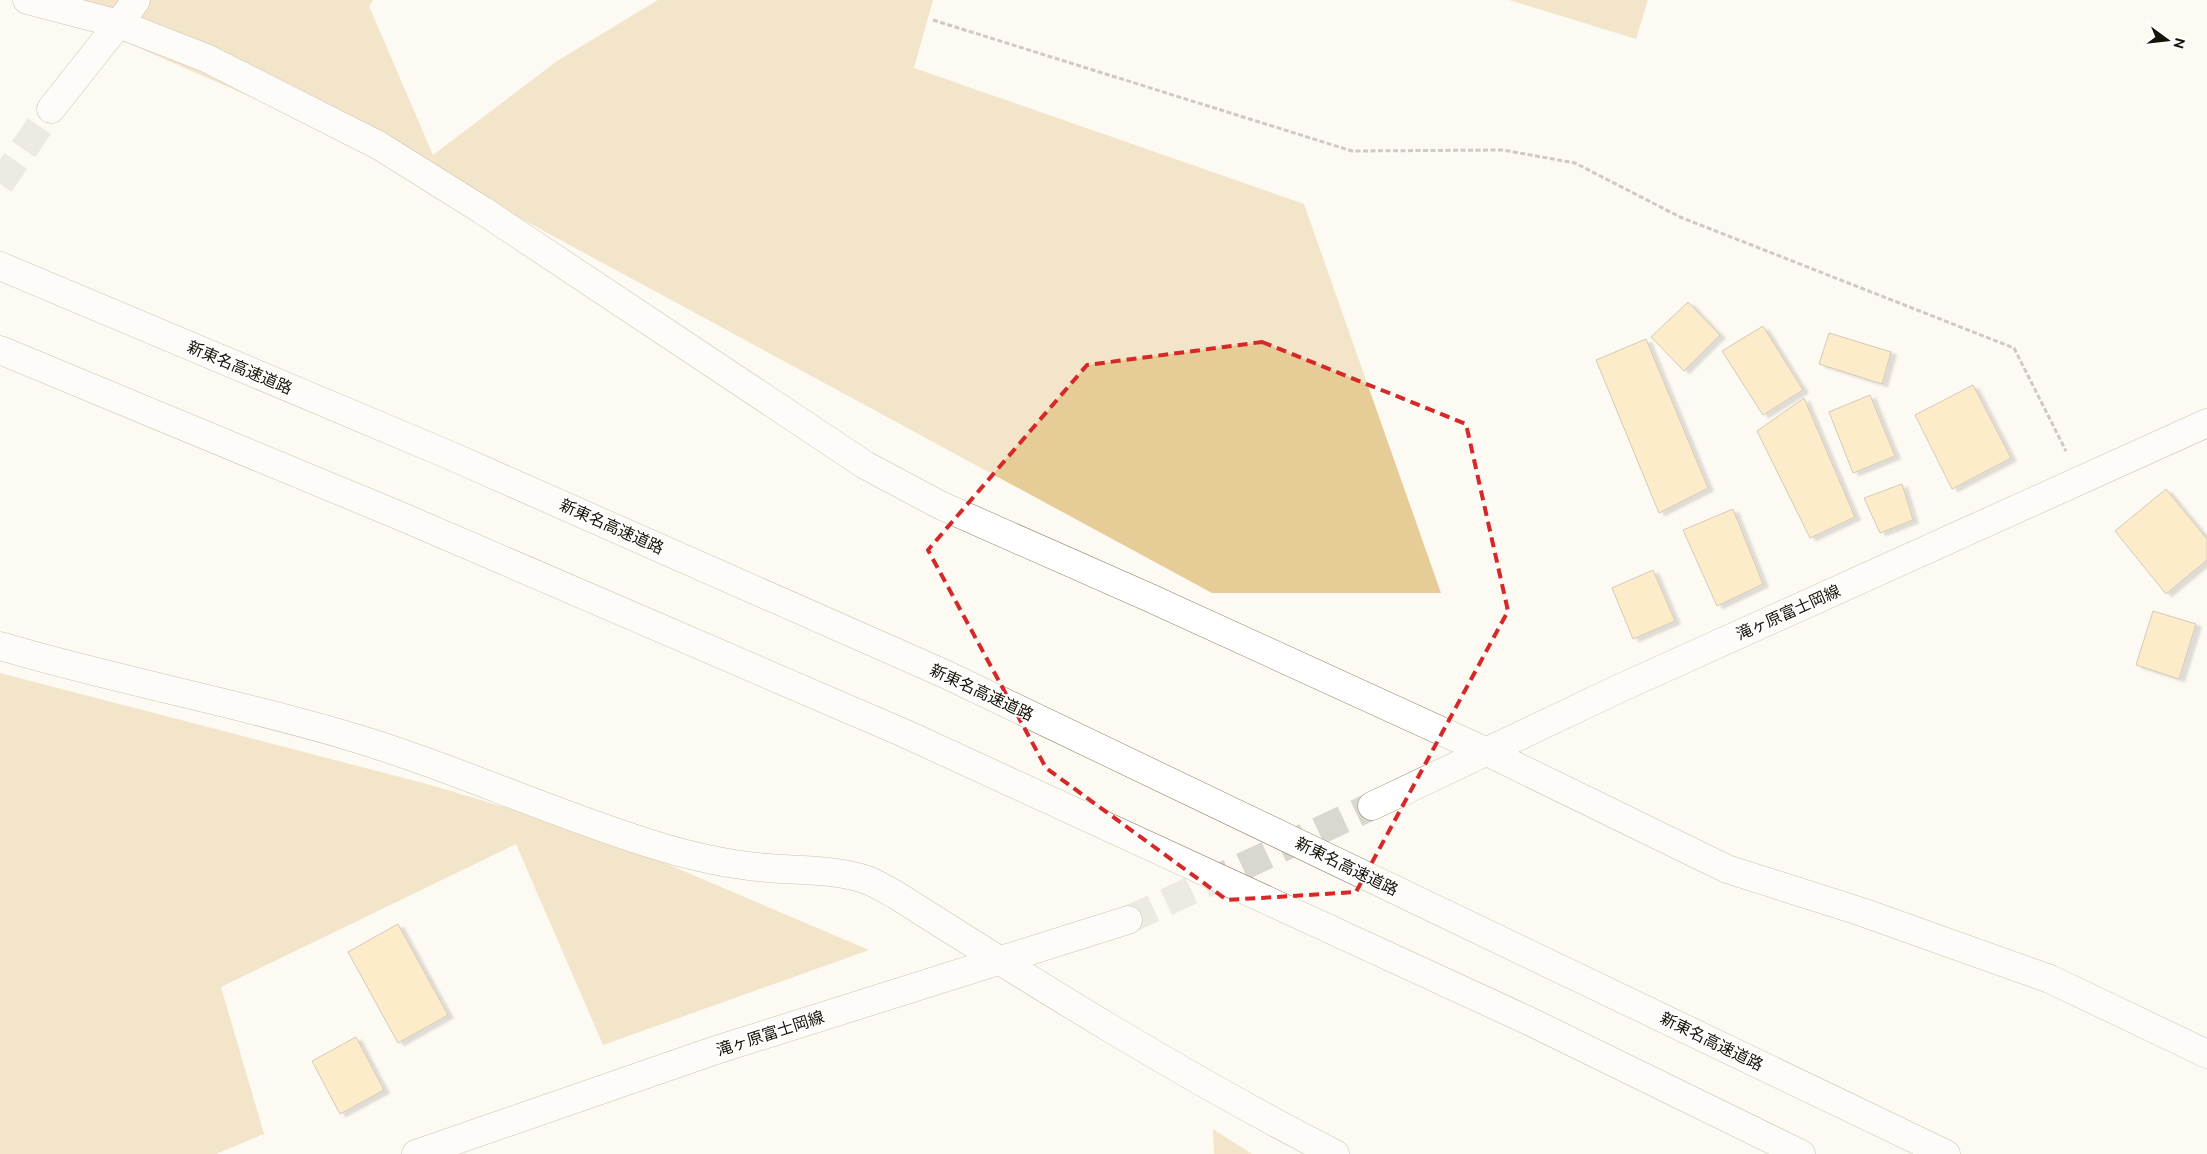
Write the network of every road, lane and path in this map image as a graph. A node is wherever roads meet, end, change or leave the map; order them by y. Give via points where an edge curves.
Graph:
1 (27, 0) edge
2 (136, 0) edge
3 (933, 20) dead end
4 (119, 24) junction
5 (51, 109) tunnel mouth
6 (0, 266) edge
7 (0, 350) edge
8 (2207, 423) edge
9 (2081, 481) junction
10 (0, 646) edge
11 (1485, 751) junction
12 (1372, 806) tunnel mouth
13 (1128, 920) tunnel mouth
14 (1000, 960) junction
15 (2207, 1054) edge
16 (416, 1154) edge
17 (1334, 1154) edge
18 (1802, 1154) edge
19 (1946, 1154) edge

1 - 4 main road
2 - 4 main road
3 - 9 path via 1352,151 1503,150 1575,163 1680,217 2014,348
4 - 5 main road
4 - 11 main road via 206,58 378,145 482,210 857,460 934,501
6 - 19 main road, 新東名高速道路 via 458,458 945,674
7 - 18 main road via 396,514 906,734 1518,1016
8 - 9 main road, 滝ヶ原富士岡線
9 - 11 main road, 滝ヶ原富士岡線
10 - 14 main road via 345,735 439,765 537,804 664,847 717,860 866,880 896,894
11 - 12 main road, 滝ヶ原富士岡線
11 - 15 main road via 1727,869 2050,978
13 - 14 main road, 滝ヶ原富士岡線
14 - 16 main road, 滝ヶ原富士岡線 via 716,1050
14 - 17 main road via 1168,1062

